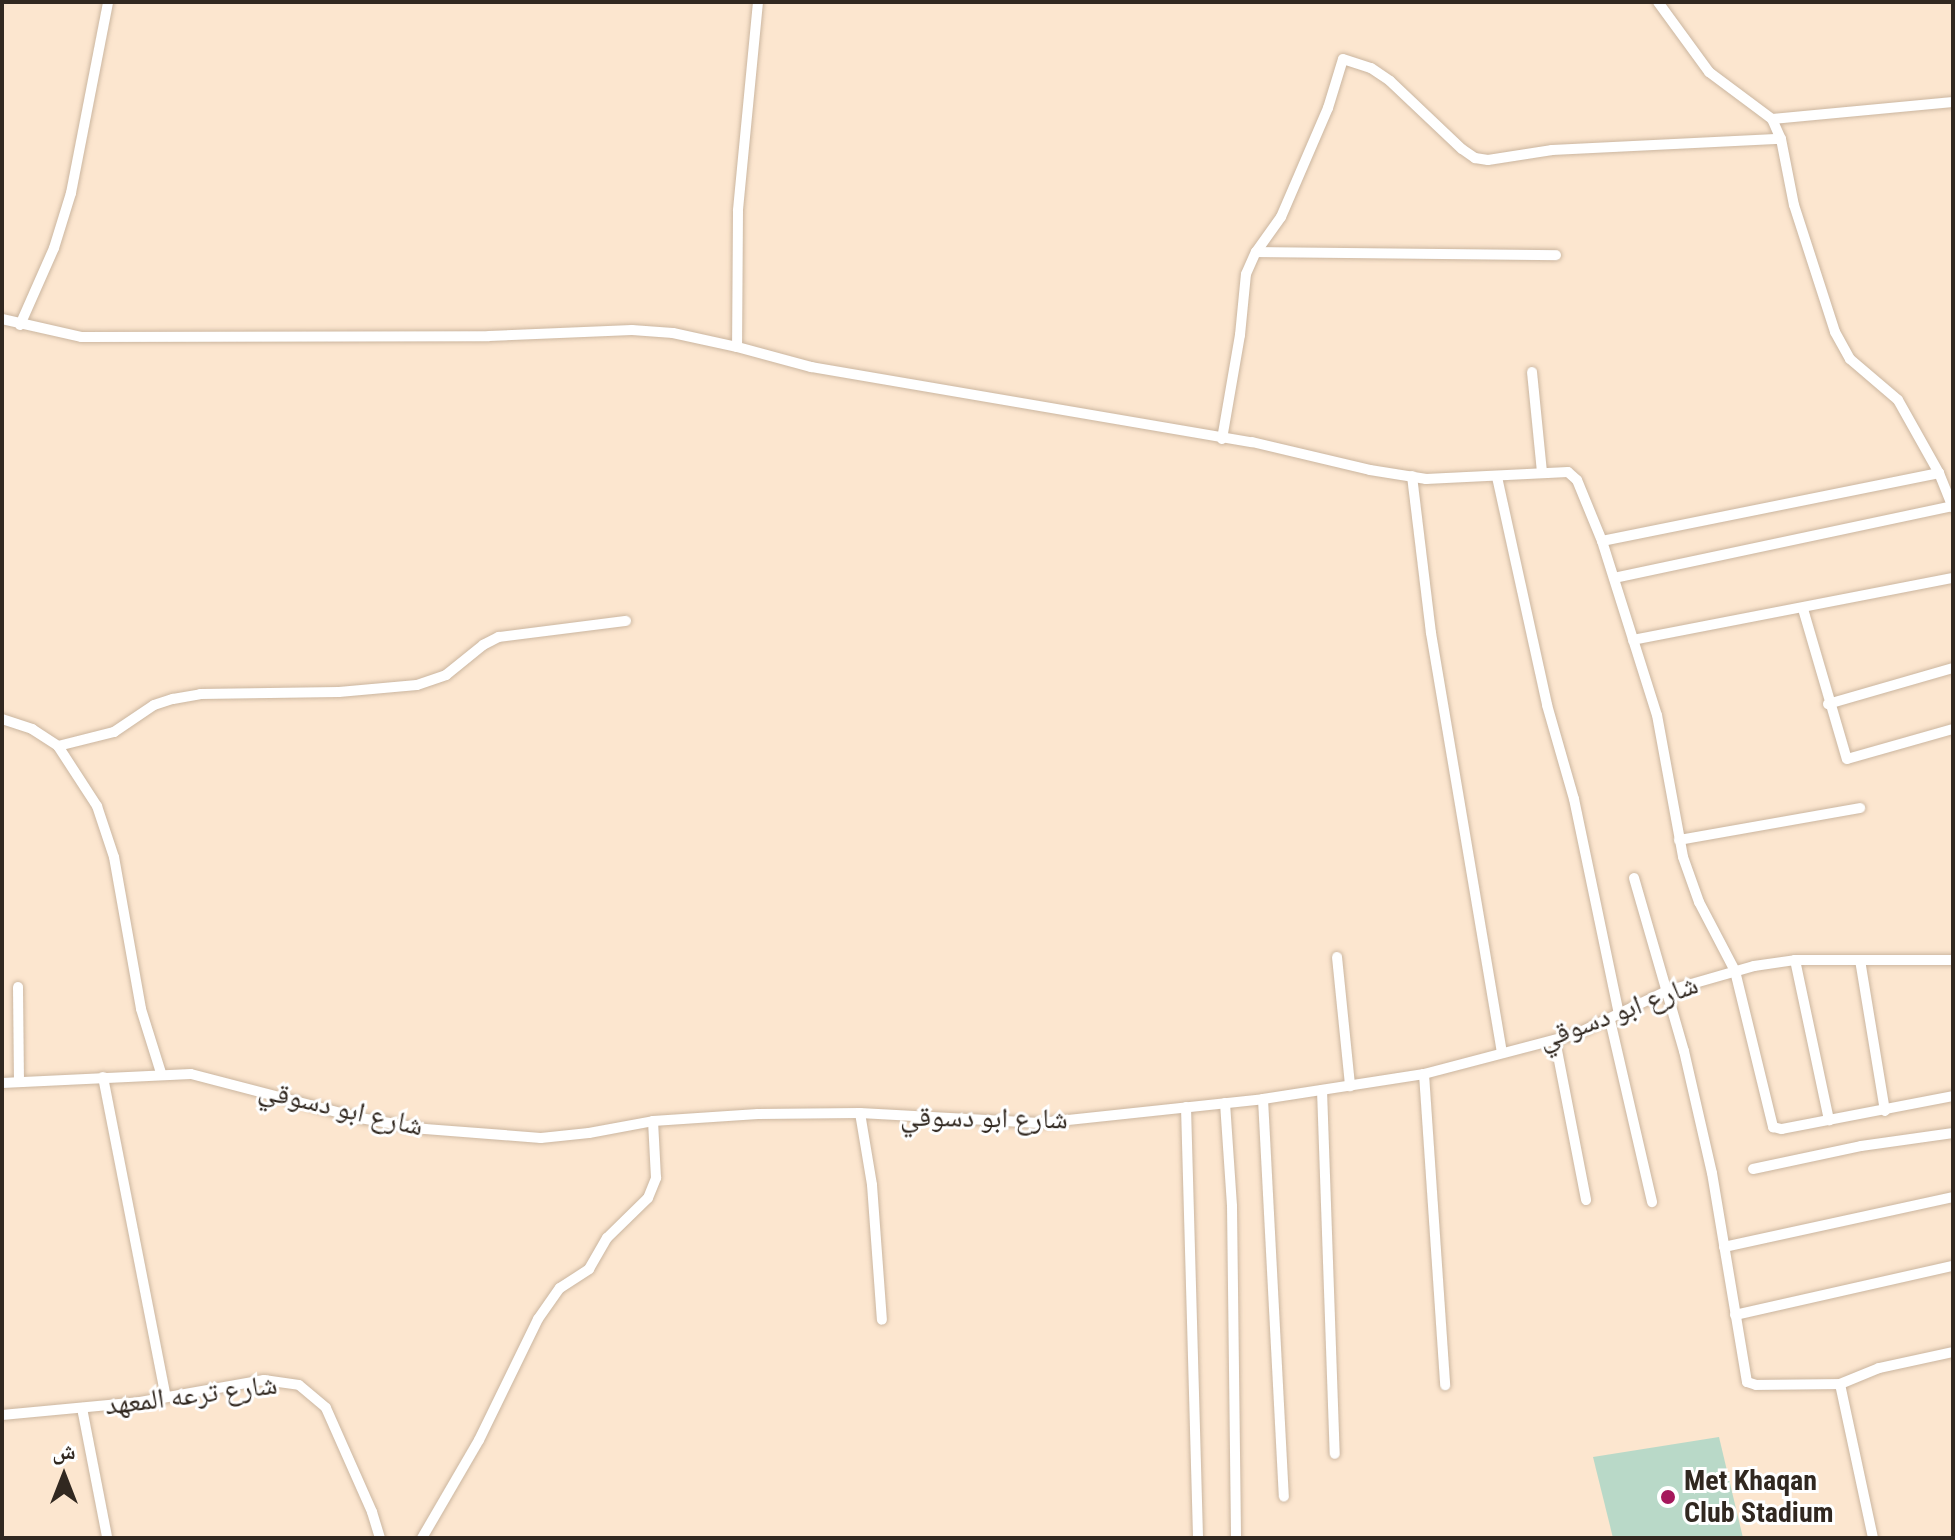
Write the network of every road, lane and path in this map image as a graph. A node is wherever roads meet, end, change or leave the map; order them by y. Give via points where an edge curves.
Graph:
1 (108, 2) edge
2 (758, 2) edge
3 (1658, 2) edge
4 (1953, 102) edge
5 (1772, 119) junction
6 (1781, 139) junction
7 (1256, 252) junction
8 (1556, 255) dead end
9 (2, 319) edge
10 (20, 325) junction
11 (737, 347) junction
12 (1532, 372) dead end
13 (1222, 439) junction
14 (1542, 473) junction
15 (1939, 473) junction
16 (1412, 476) junction
17 (1497, 477) junction
18 (1953, 506) edge
19 (1602, 541) junction
20 (1614, 578) junction
21 (1953, 578) edge
22 (1803, 609) junction
23 (626, 621) dead end
24 (1633, 640) junction
25 (1953, 668) edge
26 (1828, 704) junction
27 (2, 719) edge
28 (1953, 729) edge
29 (58, 746) junction
30 (1860, 808) dead end
31 (1679, 840) junction
32 (1634, 878) dead end
33 (1337, 957) dead end
34 (1795, 960) junction
35 (1860, 960) junction
36 (1953, 960) edge
37 (1735, 971) junction
38 (18, 987) dead end
39 (1667, 991) junction
40 (1614, 1017) junction
41 (1555, 1040) junction
42 (1502, 1052) junction
43 (161, 1073) junction
44 (1424, 1074) junction
45 (103, 1077) junction
46 (19, 1082) junction
47 (2, 1083) edge
48 (1350, 1086) junction
49 (1322, 1090) junction
50 (1953, 1096) edge
51 (1263, 1099) junction
52 (1225, 1103) junction
53 (1186, 1107) junction
54 (1885, 1111) junction
55 (860, 1113) junction
56 (1829, 1120) junction
57 (653, 1121) junction
58 (1953, 1133) edge
59 (1753, 1169) dead end
60 (1953, 1197) edge
61 (1586, 1200) dead end
62 (1652, 1202) dead end
63 (1724, 1247) junction
64 (1953, 1266) edge
65 (1735, 1315) junction
66 (882, 1320) dead end
67 (1953, 1352) edge
68 (1840, 1384) junction
69 (1445, 1385) dead end
70 (166, 1397) junction
71 (82, 1408) junction
72 (2, 1415) edge
73 (1335, 1454) dead end
74 (1284, 1496) dead end
75 (107, 1537) edge
76 (380, 1538) edge
77 (422, 1538) edge
78 (1198, 1538) edge
79 (1236, 1538) edge
80 (1873, 1538) edge

1 - 10 street via 71,193
2 - 11 street via 738,211
3 - 5 street via 1709,72
4 - 5 street
5 - 6 street
6 - 7 street via 1475,158 1390,81 1343,59 1281,217
6 - 15 street via 1794,205 1835,332 1850,359 1898,400
7 - 8 street
7 - 13 street via 1246,274
9 - 10 street
10 - 11 street via 112,338 632,330
11 - 13 street via 811,367
12 - 14 street
13 - 16 street
14 - 17 street
14 - 19 street via 1574,476
15 - 18 street
15 - 19 street
16 - 17 street
16 - 42 street via 1431,633
17 - 40 street via 1547,705 1574,799
18 - 20 street
19 - 20 street
20 - 24 street
21 - 22 street
22 - 24 street
22 - 26 street
23 - 29 street via 499,637 446,675 417,685 173,699 154,705 114,732
24 - 31 street via 1665,742
25 - 26 street
26 - 28 street via 1847,759
27 - 29 street via 32,729
29 - 43 street via 105,825 138,995
30 - 31 street
31 - 37 street via 1699,902
32 - 39 street
33 - 48 street
34 - 35 street, شارع ابو دسوقي
34 - 37 street, شارع ابو دسوقي
34 - 56 street
35 - 36 street, شارع ابو دسوقي
35 - 54 street
37 - 39 street, شارع ابو دسوقي
37 - 56 street via 1773,1127
38 - 46 street
39 - 40 street, شارع ابو دسوقي
39 - 63 street via 1706,1144
40 - 41 street, شارع ابو دسوقي
40 - 62 street
41 - 42 street, شارع ابو دسوقي
41 - 61 street
42 - 44 street, شارع ابو دسوقي
43 - 45 street, شارع ابو دسوقي
43 - 57 street, شارع ابو دسوقي via 209,1076 360,1118 425,1129 541,1138
44 - 48 street, شارع ابو دسوقي
44 - 69 street
45 - 46 street, شارع ابو دسوقي
45 - 70 street
46 - 47 street, شارع ابو دسوقي
48 - 49 street, شارع ابو دسوقي
49 - 51 street, شارع ابو دسوقي
49 - 73 street
50 - 54 street
51 - 52 street, شارع ابو دسوقي
51 - 74 street
52 - 53 street, شارع ابو دسوقي
52 - 79 street via 1233,1249
53 - 55 street, شارع ابو دسوقي via 1040,1123
53 - 78 street
54 - 56 street
55 - 57 street, شارع ابو دسوقي
55 - 66 street via 872,1185
57 - 77 street via 656,1178 648,1198 607,1238 589,1269 560,1288 538,1319 479,1440
58 - 59 street
60 - 63 street
63 - 65 street
64 - 65 street
65 - 68 street via 1750,1385
67 - 68 street via 1879,1368
68 - 80 street
70 - 71 street, شارع ترعه المعهد
70 - 76 street, شارع ترعه المعهد via 273,1380 314,1394 326,1408
71 - 72 street, شارع ترعه المعهد
71 - 75 street

